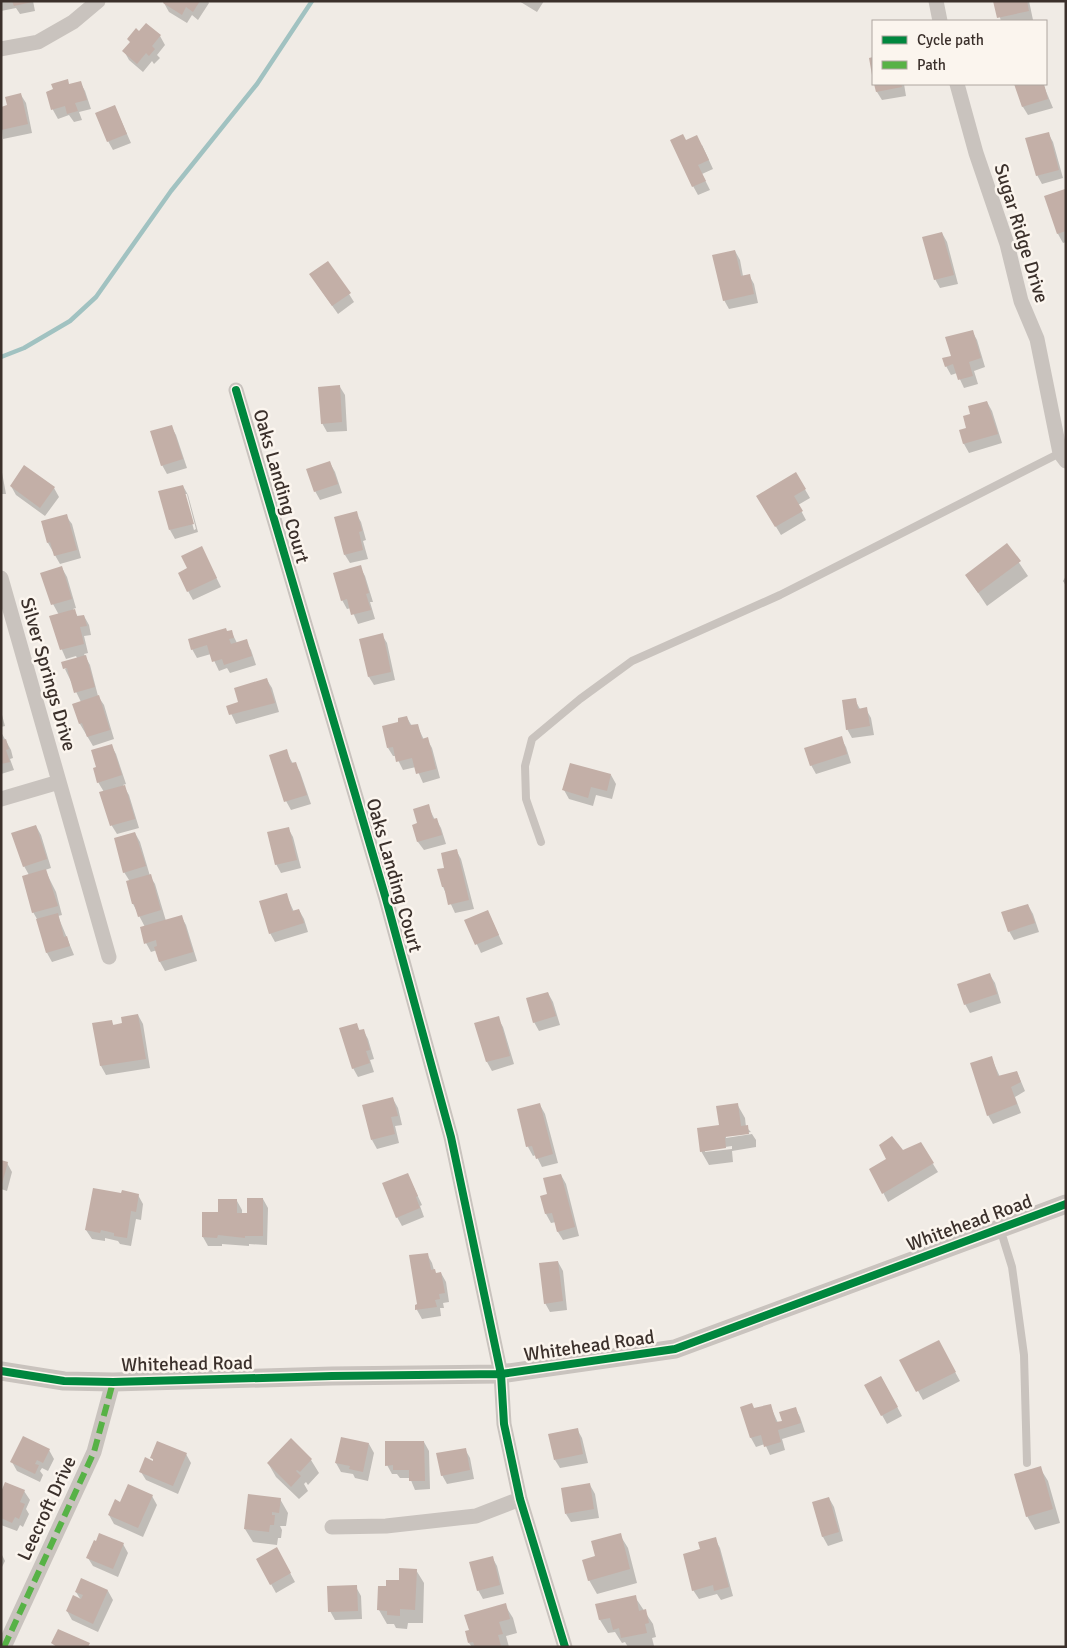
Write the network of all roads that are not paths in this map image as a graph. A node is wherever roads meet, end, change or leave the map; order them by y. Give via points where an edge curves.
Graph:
1 (98, 1) edge
2 (936, 1) edge
3 (940, 20) edge
4 (1, 50) edge
5 (957, 85) edge
6 (236, 390) dead end
7 (1064, 454) edge
8 (1, 578) edge
9 (59, 782) junction
10 (1, 799) edge
11 (541, 842) dead end
12 (109, 957) dead end
13 (1066, 1204) edge
14 (998, 1228) junction
15 (1, 1371) edge
16 (501, 1374) junction
17 (113, 1382) junction
18 (1026, 1463) dead end
19 (520, 1499) junction
20 (332, 1527) dead end
21 (4, 1647) edge
22 (565, 1647) edge

1 - 4 street via 73,22 38,42
2 - 3 street
5 - 7 street, Sugar Ridge Drive via 1007,244 1021,301 1037,339
6 - 16 street, Oaks Landing Court via 386,900 449,1129
7 - 11 lane via 780,595 632,661 580,699 532,738 525,766 526,799
8 - 9 street, Silver Springs Drive
9 - 10 street
9 - 12 street, Silver Springs Drive
13 - 14 street, Whitehead Road
14 - 16 street, Whitehead Road via 675,1349
14 - 18 lane via 1012,1268 1024,1354
15 - 17 street, Whitehead Road via 64,1381
16 - 17 street, Whitehead Road
16 - 19 street, Oaks Landing Court via 504,1424
17 - 21 street, Leecroft Drive via 94,1452
19 - 20 street via 476,1516 386,1526
19 - 22 street, Oaks Landing Court

